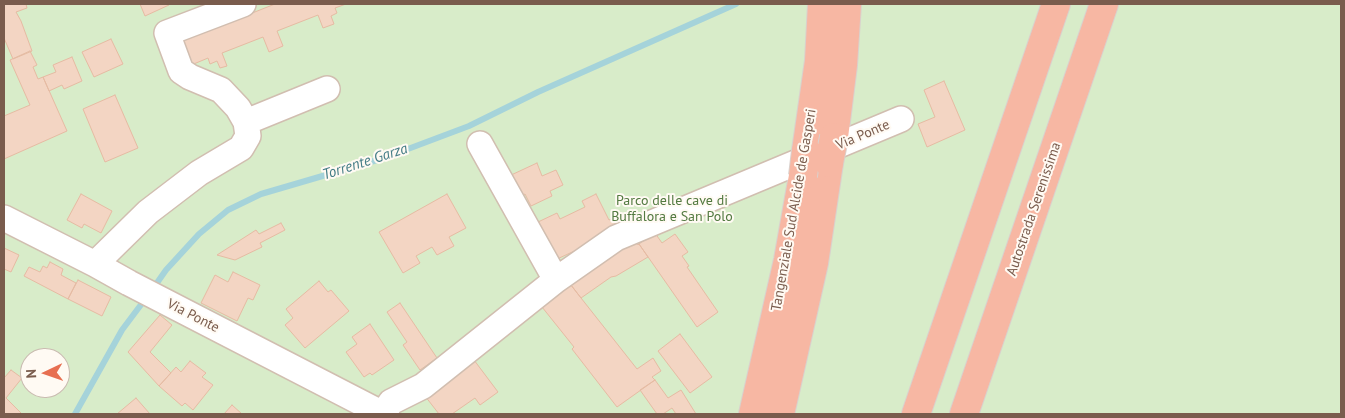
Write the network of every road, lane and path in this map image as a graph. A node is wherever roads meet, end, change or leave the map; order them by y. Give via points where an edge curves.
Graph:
1 (243, 4) edge
2 (1056, 4) edge
3 (1104, 4) edge
4 (831, 5) edge
5 (327, 89) dead end
6 (901, 119) dead end
7 (246, 122) junction
8 (480, 144) dead end
9 (818, 157) junction
10 (4, 218) edge
11 (95, 264) junction
12 (556, 280) junction
13 (383, 414) edge
14 (753, 414) edge
15 (780, 414) edge
16 (916, 414) edge
17 (964, 414) edge

1 - 7 street via 167,33 181,71 221,90
2 - 16 highway
3 - 17 highway, Autostrada Serenissima
4 - 9 highway, Tangenziale Sud Alcide de Gasperi via 843,65
5 - 7 street
6 - 12 street, Via Ponte via 616,238
7 - 11 street via 248,136 241,148 199,173 148,212
8 - 12 street
9 - 14 highway, Tangenziale Sud Alcide de Gasperi via 788,260
9 - 15 highway, Tangenziale Sud Alcide de Gasperi via 814,263
10 - 11 street, Via Ponte
11 - 13 street, Via Ponte
12 - 13 street, Via Ponte via 422,386 392,402

